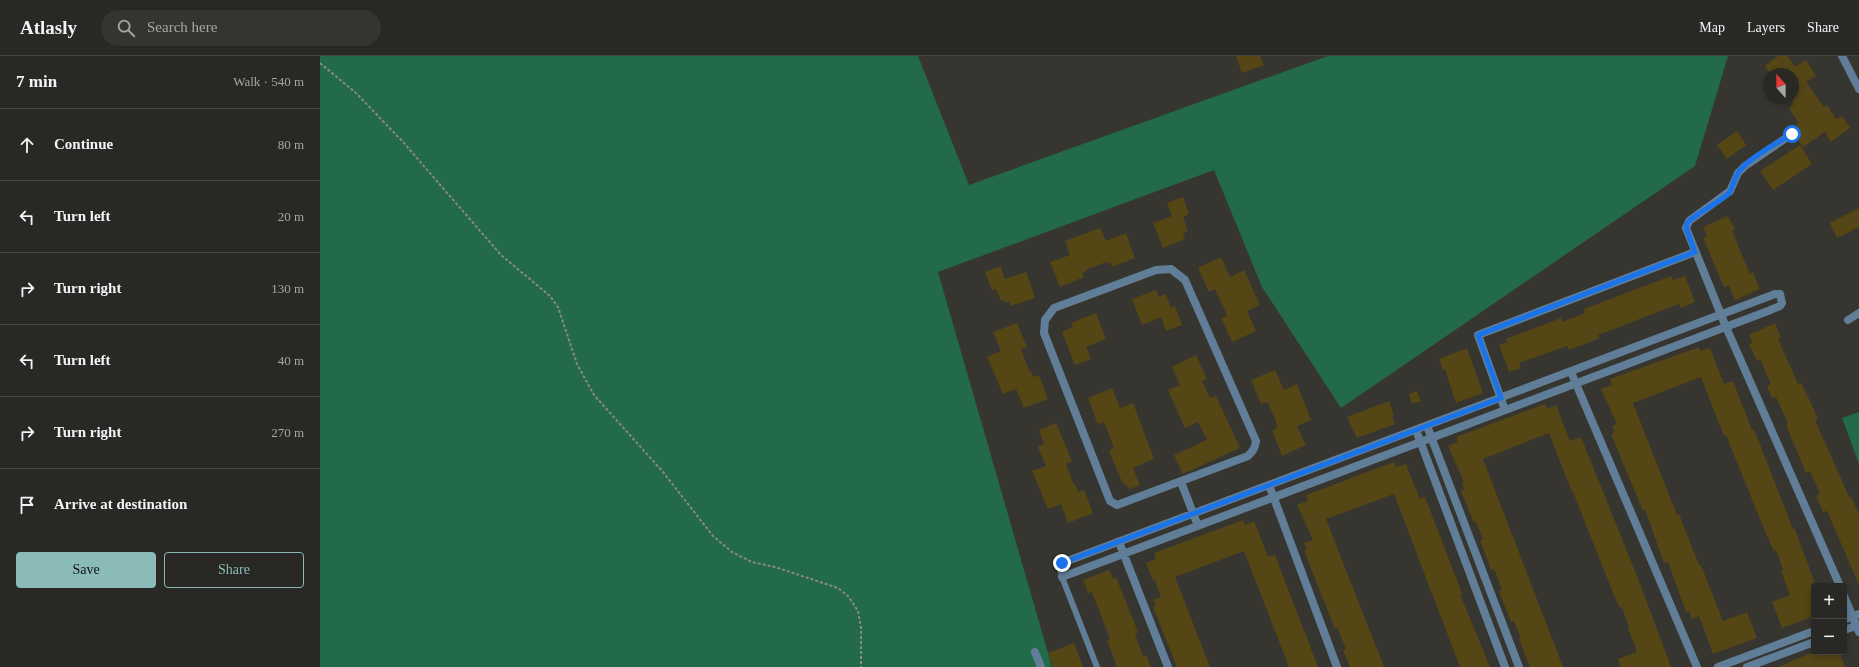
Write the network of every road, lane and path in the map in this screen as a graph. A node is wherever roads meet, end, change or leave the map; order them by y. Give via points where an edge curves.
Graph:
1 (1842, 56) edge
2 (320, 63) edge
3 (1859, 89) edge
4 (1792, 134) dead end
5 (1695, 252) junction
6 (1859, 313) edge
7 (1721, 315) junction
8 (1848, 320) dead end
9 (1726, 327) junction
10 (1571, 372) junction
11 (1575, 384) junction
12 (1501, 398) junction
13 (1505, 410) junction
14 (1428, 426) junction
15 (1416, 430) junction
16 (1431, 438) junction
17 (1421, 442) junction
18 (1181, 482) junction
19 (1269, 485) junction
20 (1273, 498) junction
21 (1194, 514) junction
22 (1198, 526) junction
23 (1119, 542) junction
24 (1124, 554) junction
25 (1062, 563) joint
26 (1062, 577) junction
27 (1839, 583) edge
28 (1847, 601) edge
29 (1856, 615) edge
30 (1846, 619) edge
31 (1858, 627) edge
32 (1847, 629) edge
33 (1811, 632) edge
34 (1811, 643) edge
35 (1035, 652) dead end
36 (860, 667) edge
37 (1041, 667) edge
38 (1096, 667) edge
39 (1168, 667) edge
40 (1337, 667) edge
41 (1505, 667) edge
42 (1519, 667) edge
43 (1697, 667) edge
44 (1718, 667) edge
45 (1747, 667) edge

1 - 3 street
2 - 36 path via 356,93 403,142 501,255 550,296 558,307 577,364 594,395 663,472 714,536 732,552 752,562 838,588 848,596 858,611 861,628
4 - 5 street via 1745,166 1738,173 1733,188 1727,194 1687,223 1686,228
5 - 7 street
5 - 12 street via 1478,335
6 - 8 street
7 - 9 street
7 - 9 street via 1775,294 1780,294 1782,298 1780,306
7 - 10 street
9 - 11 street
9 - 27 street
10 - 11 street
10 - 12 street
11 - 13 street
11 - 43 street
12 - 13 street
12 - 14 street
13 - 16 street
14 - 15 street
14 - 16 street
15 - 17 street
15 - 19 street
16 - 17 street
16 - 42 street
17 - 20 street
17 - 41 street
18 - 18 street via 1119,505 1110,501 1044,333 1045,320 1054,308 1156,270 1170,269 1185,280 1256,441 1248,456
18 - 21 street
19 - 20 street
19 - 21 street
20 - 22 street
20 - 40 street
21 - 22 street
21 - 23 street
22 - 24 street
23 - 24 street
23 - 25 street
24 - 26 street
24 - 39 street
25 - 26 lane
26 - 38 lane
28 - 29 street
29 - 30 street
29 - 31 street
31 - 32 street
33 - 44 street
34 - 45 street
35 - 37 street

